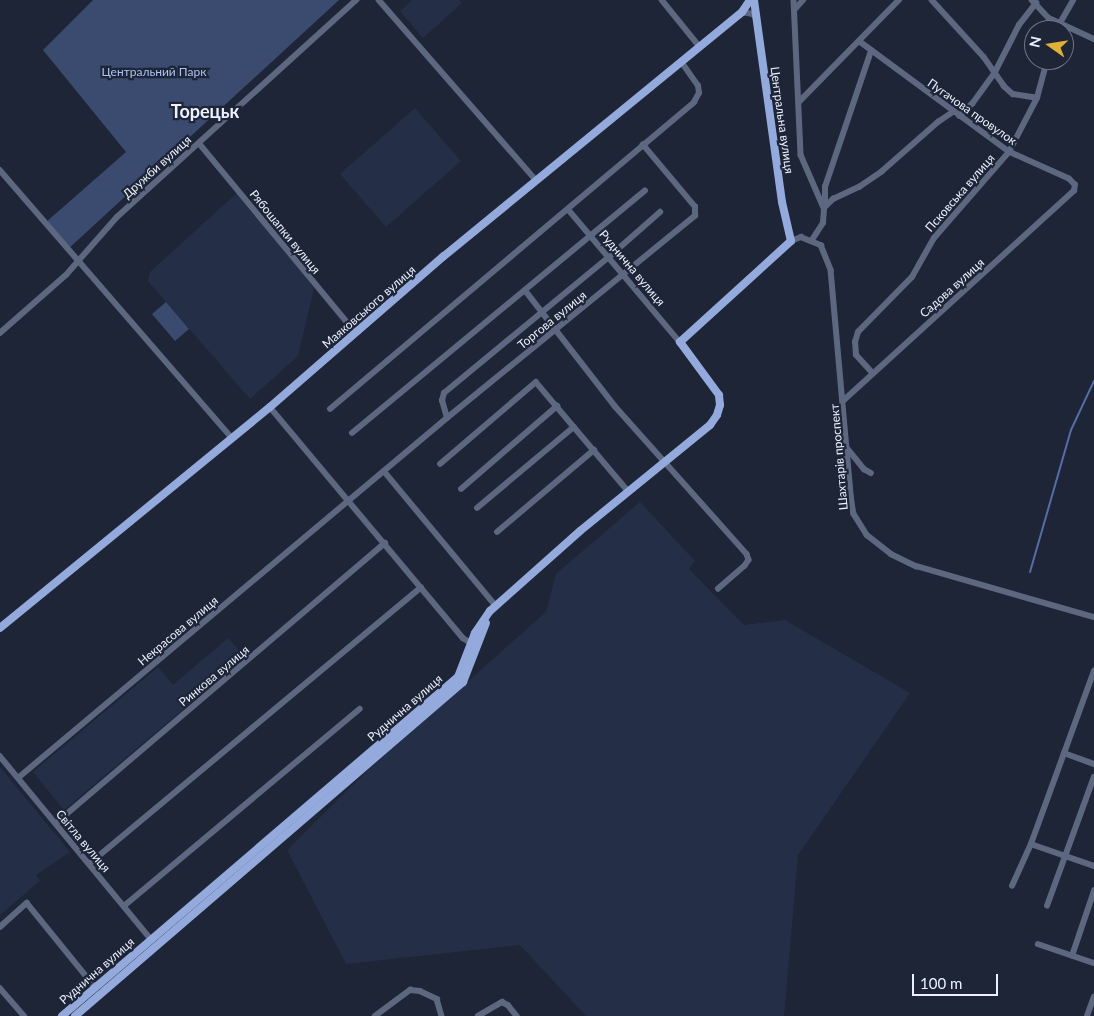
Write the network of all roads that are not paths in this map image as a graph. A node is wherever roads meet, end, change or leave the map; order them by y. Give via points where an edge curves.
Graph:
1 (356, 0) edge
2 (379, 0) edge
3 (662, 0) edge
4 (750, 0) edge
5 (754, 0) edge
6 (794, 0) edge
7 (803, 0) edge
8 (899, 0) edge
9 (932, 0) edge
10 (1073, 0) edge
11 (1034, 2) edge
12 (795, 9) junction
13 (742, 12) junction
14 (757, 18) junction
15 (1053, 20) edge
16 (1063, 20) edge
17 (1074, 30) edge
18 (1094, 39) edge
19 (860, 42) junction
20 (700, 47) junction
21 (871, 51) junction
22 (681, 62) junction
23 (1044, 70) edge
24 (995, 72) junction
25 (1037, 98) junction
26 (799, 102) junction
27 (953, 112) junction
28 (959, 116) junction
29 (199, 142) junction
30 (642, 145) junction
31 (1009, 152) junction
32 (0, 170) edge
33 (6, 177) junction
34 (536, 180) junction
35 (0, 182) edge
36 (645, 191) dead end
37 (1074, 191) joint
38 (824, 208) junction
39 (568, 209) junction
40 (660, 212) dead end
41 (591, 236) junction
42 (812, 240) junction
43 (791, 242) junction
44 (609, 257) junction
45 (77, 261) junction
46 (623, 276) junction
47 (525, 290) junction
48 (542, 312) junction
49 (555, 331) junction
50 (0, 333) edge
51 (356, 334) junction
52 (680, 342) junction
53 (873, 374) junction
54 (844, 400) junction
55 (557, 406) junction
56 (270, 407) junction
57 (330, 409) dead end
58 (447, 418) junction
59 (574, 427) junction
60 (352, 433) dead end
61 (232, 438) junction
62 (848, 449) junction
63 (594, 450) junction
64 (665, 463) junction
65 (440, 464) dead end
66 (384, 471) junction
67 (871, 473) dead end
68 (461, 489) dead end
69 (629, 492) junction
70 (350, 500) junction
71 (477, 508) dead end
72 (497, 532) dead end
73 (385, 543) junction
74 (421, 587) junction
75 (719, 589) dead end
76 (493, 608) junction
77 (1094, 617) edge
78 (0, 628) edge
79 (471, 643) junction
80 (1094, 671) edge
81 (360, 709) dead end
82 (1064, 753) junction
83 (0, 756) edge
84 (1094, 764) edge
85 (1094, 777) edge
86 (18, 778) junction
87 (56, 823) junction
88 (1031, 844) junction
89 (1064, 856) junction
90 (89, 864) junction
91 (1094, 866) edge
92 (1012, 886) dead end
93 (1094, 891) edge
94 (124, 906) junction
95 (1047, 906) dead end
96 (0, 927) edge
97 (151, 938) junction
98 (1038, 944) dead end
99 (1072, 956) junction
100 (1094, 963) edge
101 (95, 987) junction
102 (0, 988) edge
103 (1094, 997) edge
104 (24, 1016) edge
105 (62, 1016) edge
106 (75, 1016) edge
107 (375, 1016) edge
108 (442, 1016) edge
109 (478, 1016) edge
110 (516, 1016) edge
111 (1087, 1016) edge

1 - 29 street, Дружби вулиця
2 - 34 street
3 - 20 street
4 - 13 main road, Маяковського вулиця
5 - 14 main road, Центральна вулиця
6 - 12 street
7 - 12 street
8 - 19 street
9 - 24 street
10 - 16 street
11 - 15 street
11 - 24 street
12 - 26 street
13 - 14 street
13 - 20 main road, Маяковського вулиця
14 - 43 main road, Центральна вулиця via 782,202
17 - 18 street
19 - 21 street, Пугачова провулок
19 - 26 street
20 - 22 main road, Маяковського вулиця
21 - 27 street, Пугачова провулок
21 - 38 street via 825,187
22 - 30 street via 698,86 699,93 694,102
22 - 34 main road, Маяковського вулиця
23 - 25 street, Псковська вулиця
24 - 25 street via 1013,94
24 - 28 street
25 - 31 street, Псковська вулиця
26 - 38 street via 802,155
27 - 28 street, Пугачова провулок
27 - 38 street via 881,172 860,187 833,199
28 - 31 street, Пугачова провулок
29 - 45 street, Дружби вулиця via 117,217
29 - 51 street, Рябошапки вулиця
30 - 39 street
30 - 46 street, Торгова вулиця via 695,207 695,216
31 - 37 street, Пугачова провулок via 1069,179 1075,185
31 - 53 street, Псковська вулиця via 934,238 912,278 858,332 854,342 856,355
32 - 33 street
33 - 35 street
33 - 45 street
34 - 51 main road, Маяковського вулиця
36 - 41 street
37 - 53 street, Садова вулиця
38 - 42 street via 823,222
39 - 41 street, Руднична вулиця
39 - 57 street
40 - 44 street
41 - 44 street, Руднична вулиця
41 - 47 street
42 - 43 street via 801,237
42 - 54 street, Шахтарів проспект via 821,245 831,270
43 - 52 main road
44 - 46 street, Руднична вулиця
44 - 48 street
45 - 50 street, Дружби вулиця via 66,275
45 - 61 street
46 - 49 street, Торгова вулиця
46 - 52 street, Руднична вулиця
47 - 48 street
47 - 60 street
48 - 49 street
48 - 58 street via 444,393 442,401
49 - 58 street, Торгова вулиця
49 - 64 street
51 - 56 main road, Маяковського вулиця
52 - 64 main road, Руднична вулиця via 712,383 720,405 710,425
53 - 54 street, Садова вулиця
54 - 62 street, Шахтарів проспект
55 - 59 street
55 - 65 street via 536,382
55 - 68 street
56 - 61 main road, Маяковського вулиця
56 - 70 street
58 - 66 street, Торгова вулиця
59 - 63 street
59 - 71 street
61 - 78 main road, Маяковського вулиця
62 - 67 street
62 - 77 street, Шахтарів проспект via 854,514 867,535 878,545 916,566
63 - 69 street
63 - 72 street
64 - 69 main road, Руднична вулиця
64 - 75 street via 747,554 749,560 745,566
66 - 70 street, Некрасова вулиця
66 - 76 street
69 - 76 main road, Руднична вулиця
70 - 73 street
70 - 86 street, Некрасова вулиця
73 - 74 street
73 - 87 street, Ринкова вулиця
74 - 79 street via 463,638
74 - 90 street
76 - 79 main road, Руднична вулиця
76 - 106 main road via 463,682
79 - 97 main road, Руднична вулиця via 458,677
80 - 82 street
81 - 94 street
82 - 84 street
82 - 88 street
83 - 86 street, Світла вулиця
85 - 89 street
86 - 87 street, Світла вулиця
87 - 90 street, Світла вулиця
88 - 89 street
88 - 92 street
89 - 91 street
89 - 95 street
90 - 94 street, Світла вулиця
93 - 99 street
94 - 97 street, Світла вулиця
96 - 101 street via 27,903
97 - 101 main road, Руднична вулиця
98 - 99 street
99 - 100 street
101 - 105 main road, Руднична вулиця
102 - 104 street
103 - 111 street
107 - 108 street via 410,990 437,999
109 - 110 street via 502,1002

